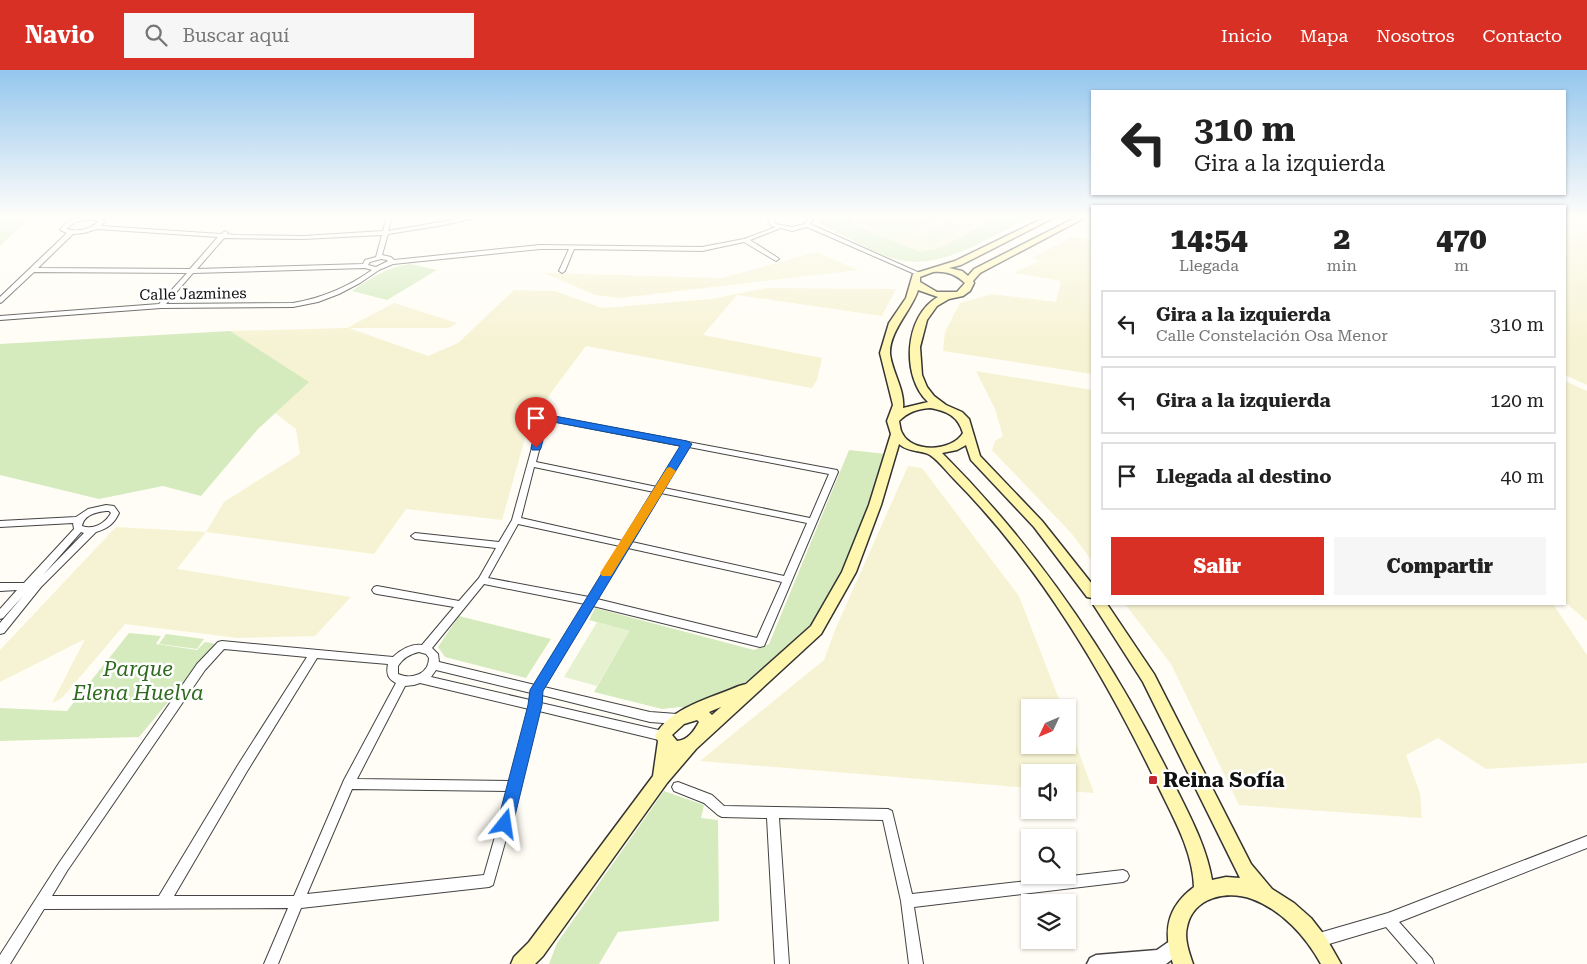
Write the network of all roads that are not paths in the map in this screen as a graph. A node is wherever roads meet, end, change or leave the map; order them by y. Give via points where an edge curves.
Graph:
1 (45, 259) edge
2 (203, 259) edge
3 (374, 259) edge
4 (390, 259) edge
5 (424, 259) edge
6 (567, 259) edge
7 (875, 259) edge
8 (967, 259) edge
9 (1002, 259) edge
10 (392, 262) junction
11 (364, 266) junction
12 (377, 269) junction
13 (34, 270) junction
14 (931, 270) junction
15 (192, 271) junction
16 (562, 271) dead end
17 (917, 279) junction
18 (969, 281) junction
19 (952, 295) junction
20 (0, 300) edge
21 (161, 306) junction
22 (0, 318) edge
23 (950, 410) junction
24 (893, 421) junction
25 (896, 435) junction
26 (969, 435) junction
27 (687, 444) junction
28 (907, 444) junction
29 (933, 451) junction
30 (890, 456) junction
31 (532, 464) junction
32 (658, 490) junction
33 (516, 520) junction
34 (811, 521) junction
35 (0, 524) edge
36 (79, 525) junction
37 (93, 530) junction
38 (415, 536) dead end
39 (625, 544) junction
40 (502, 545) junction
41 (482, 580) junction
42 (787, 580) junction
43 (25, 586) junction
44 (0, 587) edge
45 (377, 590) dead end
46 (1091, 592) edge
47 (589, 601) junction
48 (461, 605) junction
49 (1101, 605) edge
50 (0, 615) edge
51 (0, 630) edge
52 (425, 649) junction
53 (314, 654) junction
54 (395, 661) junction
55 (434, 665) junction
56 (421, 679) junction
57 (402, 682) junction
58 (754, 686) junction
59 (537, 690) junction
60 (535, 705) junction
61 (683, 717) junction
62 (702, 733) junction
63 (665, 738) junction
64 (690, 745) junction
65 (662, 778) junction
66 (348, 784) junction
67 (515, 786) junction
68 (678, 787) dead end
69 (773, 813) junction
70 (1587, 842) edge
71 (1123, 876) dead end
72 (1203, 891) junction
73 (1265, 895) junction
74 (906, 901) junction
75 (163, 902) junction
76 (297, 902) junction
77 (41, 903) junction
78 (1388, 920) junction
79 (1319, 940) junction
80 (1177, 945) junction
81 (534, 957) edge
82 (2, 964) edge
83 (271, 964) edge
84 (521, 964) edge
85 (782, 964) edge
86 (916, 964) edge
87 (1096, 964) edge
88 (1184, 964) edge
89 (1331, 964) edge
90 (1427, 964) edge

1 - 13 street
2 - 15 street
3 - 11 street
4 - 10 street
5 - 10 street
6 - 16 street
7 - 17 street
8 - 14 main road
9 - 18 main road via 978,271
10 - 12 street, Calle Jazmines
11 - 12 street
11 - 15 street
12 - 21 street, Calle Jazmines via 347,289 313,302
13 - 15 street
13 - 20 street
14 - 17 main road
14 - 18 main road via 951,270
15 - 21 street
17 - 19 main road via 925,291
17 - 24 main road via 911,298 894,323 885,353 898,404
18 - 19 main road via 969,288
19 - 23 main road via 940,299 929,309 915,347 916,369 924,391 931,401
21 - 22 street, Calle Jazmines
23 - 24 main road via 938,406 917,406 901,412
23 - 26 main road via 963,418 969,427
24 - 25 main road
25 - 28 main road
25 - 30 main road
26 - 29 main road via 958,446
26 - 46 main road via 975,457 1038,524
27 - 31 street via 544,417
27 - 32 street
27 - 34 street via 834,472
28 - 29 main road
28 - 30 main road
29 - 72 main road via 1025,554 1072,619 1153,757 1196,849 1204,877
30 - 58 main road via 849,572 816,630
31 - 32 street
31 - 33 street
32 - 34 street
32 - 39 street
33 - 39 street
33 - 40 street
34 - 42 street
35 - 36 street
36 - 37 street
36 - 37 street via 85,514 99,508 114,510 111,521
36 - 43 street
37 - 51 street via 38,585
38 - 40 street
39 - 42 street
39 - 47 street
40 - 41 street
41 - 47 street
41 - 48 street
42 - 47 street via 760,643
43 - 44 street
43 - 50 street
45 - 48 street
47 - 59 street
48 - 52 street
49 - 73 main road via 1149,678 1245,870
52 - 54 street via 406,652
52 - 55 street via 434,655
53 - 54 street
53 - 75 street
53 - 77 street via 222,645 200,667
54 - 57 street via 391,672
55 - 56 street
55 - 59 street
56 - 57 street
56 - 60 street
57 - 66 street
58 - 61 main road
58 - 62 main road
59 - 60 street
59 - 61 street via 650,717
60 - 63 street
60 - 67 street
61 - 62 main road via 701,713 707,720
61 - 63 main road via 666,729
62 - 64 main road
63 - 64 main road via 673,748
63 - 65 main road
64 - 65 main road
65 - 81 main road
66 - 67 street
66 - 76 street
67 - 76 street via 489,881
68 - 69 street via 708,799 722,811
69 - 74 street via 888,815
69 - 85 street
70 - 78 street
71 - 74 street
72 - 73 main road via 1225,886
72 - 80 main road via 1185,906 1177,927
73 - 79 main road via 1300,918
74 - 86 street
75 - 76 street
75 - 77 street
76 - 83 street
77 - 82 street
78 - 79 street
78 - 90 street
79 - 89 main road
80 - 87 street via 1160,958
80 - 88 main road
81 - 84 main road

